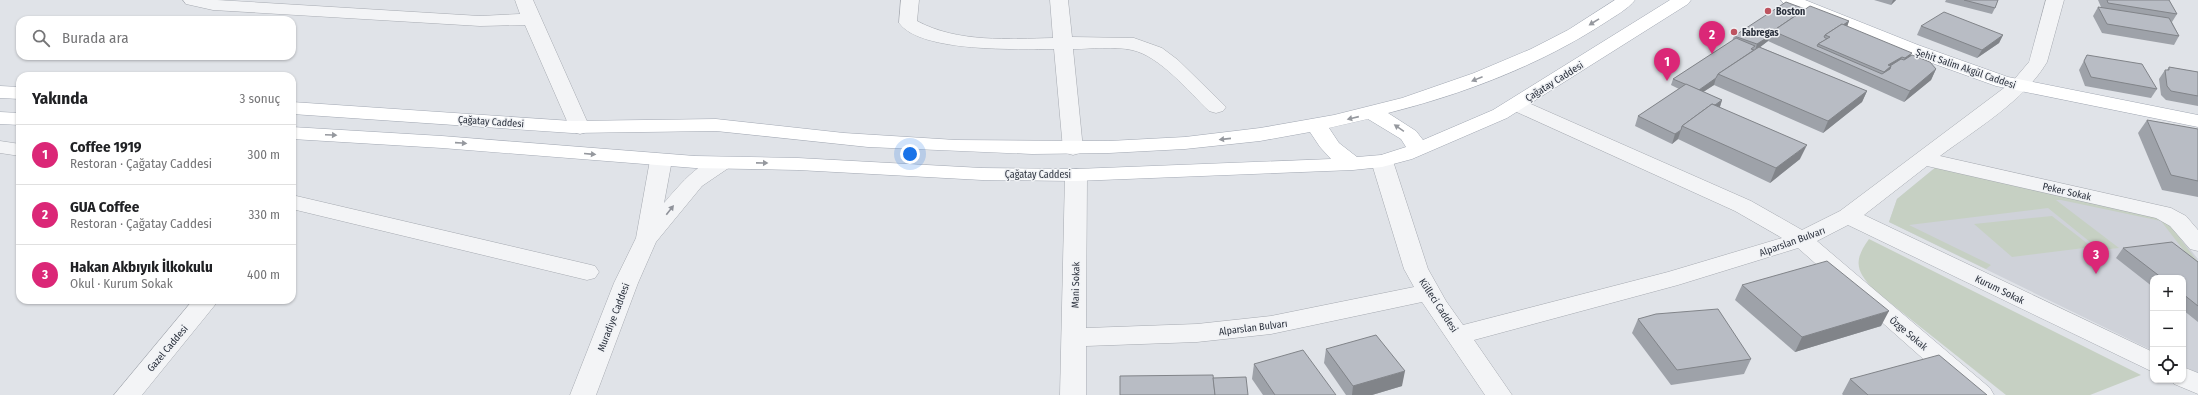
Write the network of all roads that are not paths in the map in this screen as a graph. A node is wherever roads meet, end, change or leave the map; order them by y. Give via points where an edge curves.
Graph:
1 (192, 0) edge
2 (524, 0) edge
3 (910, 0) edge
4 (1059, 0) edge
5 (1626, 0) edge
6 (1682, 0) edge
7 (1781, 0) edge
8 (1790, 0) edge
9 (2055, 0) edge
10 (263, 4) edge
11 (1810, 9) junction
12 (531, 20) junction
13 (1063, 43) junction
14 (2019, 86) junction
15 (0, 92) edge
16 (16, 94) edge
17 (1517, 105) junction
18 (296, 108) edge
19 (1216, 108) dead end
20 (1373, 113) junction
21 (0, 118) edge
22 (16, 119) edge
23 (2198, 121) edge
24 (1318, 125) junction
25 (690, 126) junction
26 (580, 128) junction
27 (740, 128) junction
28 (296, 133) edge
29 (0, 147) edge
30 (16, 149) edge
31 (1073, 149) junction
32 (1419, 150) junction
33 (1924, 159) junction
34 (661, 160) junction
35 (1382, 161) junction
36 (723, 163) junction
37 (1353, 164) junction
38 (1076, 175) junction
39 (296, 203) edge
40 (2163, 213) junction
41 (1848, 216) junction
42 (2198, 220) edge
43 (1801, 239) junction
44 (646, 240) junction
45 (2198, 244) edge
46 (587, 272) dead end
47 (1429, 292) junction
48 (204, 304) edge
49 (1459, 335) junction
50 (1074, 337) junction
51 (2150, 362) edge
52 (2186, 378) edge
53 (2198, 384) edge
54 (2198, 388) edge
55 (127, 395) edge
56 (583, 395) edge
57 (1073, 395) edge
58 (1499, 395) edge
59 (1981, 395) edge
60 (2186, 395) edge

1 - 10 street via 213,5
2 - 12 street
3 - 13 street via 908,23 927,33 976,42
4 - 13 street
5 -> 20 main road, Çağatay Caddesi via 1589,25 1534,55 1455,88
6 - 17 main road, Çağatay Caddesi
7 - 11 main road, Şehit Salim Akgül Caddesi
8 - 11 main road, Şehit Salim Akgül Caddesi
9 - 14 street, Alparslan Bulvarı via 2038,62
10 - 12 street via 480,21
11 - 14 main road, Şehit Salim Akgül Caddesi via 1952,64
12 - 26 street
13 - 19 street via 1134,44 1155,52
13 - 31 street
14 - 23 main road, Şehit Salim Akgül Caddesi
14 - 33 street, Alparslan Bulvarı
15 - 16 main road
17 - 32 main road, Çağatay Caddesi
17 - 43 street, Özge Sokak via 1743,206
18 - 26 main road, Çağatay Caddesi
20 -> 24 main road, Çağatay Caddesi
32 -> 20 main road via 1409,135
21 - 22 main road
24 -> 31 main road, Çağatay Caddesi via 1185,143
24 - 37 main road via 1321,136 1333,151
25 - 26 main road, Çağatay Caddesi
25 - 27 main road, Çağatay Caddesi
25 - 34 main road via 671,142
27 - 31 main road, Çağatay Caddesi via 878,142
27 - 36 main road via 746,139 745,145
28 -> 34 main road, Çağatay Caddesi via 449,142
29 - 30 street
32 - 35 main road, Çağatay Caddesi
33 - 40 street, Peker Sokak
33 - 41 street, Alparslan Bulvarı
34 - 36 main road, Çağatay Caddesi
34 - 44 street, Muradiye Caddesi
35 - 37 main road, Çağatay Caddesi
35 - 47 street, Külleci Caddesi via 1409,250
36 -> 38 main road, Çağatay Caddesi
44 -> 36 street, Muradiye Caddesi via 694,181
37 - 38 main road, Çağatay Caddesi
38 - 50 street, Mani Sokak
39 - 46 street
40 - 42 street
40 - 45 street, Peker Sokak via 2178,221
41 - 43 street, Alparslan Bulvarı
41 - 51 street, Kurum Sokak
43 - 49 street, Alparslan Bulvarı via 1662,282
43 - 59 street, Özge Sokak
44 - 56 street, Muradiye Caddesi via 626,283
47 - 49 street, Külleci Caddesi
47 - 50 street, Alparslan Bulvarı via 1271,325 1190,334
48 - 55 street, Gazel Caddesi
49 - 58 street, Külleci Caddesi
50 - 57 street, Mani Sokak
52 - 53 street
54 - 60 street

